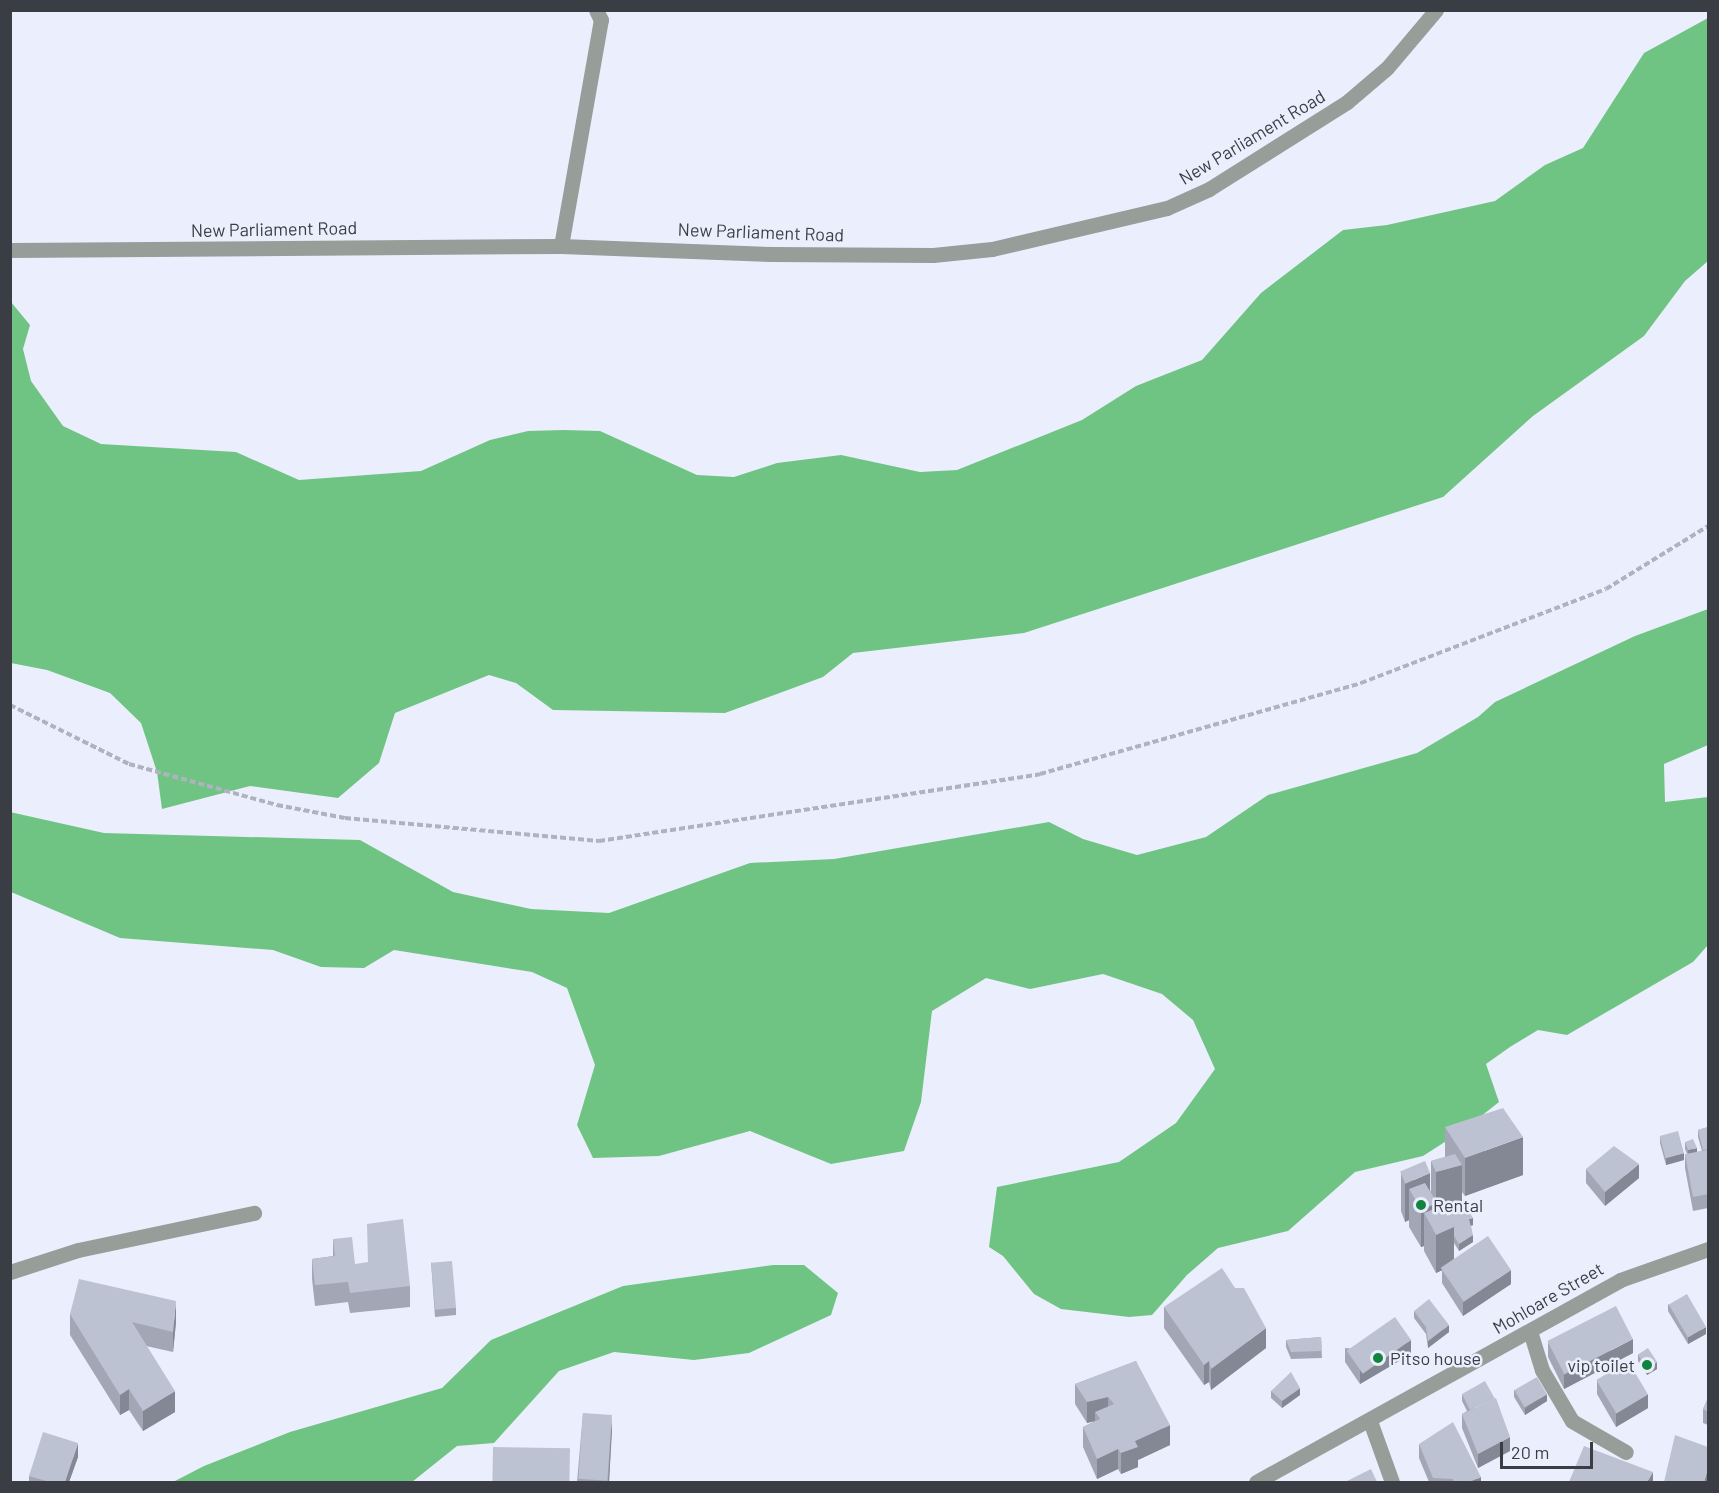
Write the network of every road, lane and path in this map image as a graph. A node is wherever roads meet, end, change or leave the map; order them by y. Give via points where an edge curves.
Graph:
1 (1436, 10) edge
2 (598, 15) edge
3 (561, 246) junction
4 (10, 250) edge
5 (1708, 526) edge
6 (10, 705) edge
7 (254, 1213) dead end
8 (1708, 1249) edge
9 (10, 1272) edge
10 (1530, 1331) junction
11 (1370, 1421) junction
12 (1626, 1452) dead end
13 (1256, 1482) edge
14 (1392, 1482) edge

1 - 3 street, New Parliament Road via 1387,69 1347,102 1209,189 1167,208 992,249 933,255
2 - 3 street
3 - 4 street, New Parliament Road
5 - 6 path via 1606,589 1350,686 1040,774 599,841 345,818 277,805 129,764
7 - 9 street via 78,1250
8 - 10 street, Mohloare Street via 1620,1280
10 - 11 street, Mohloare Street
10 - 12 street via 1542,1370 1572,1421
11 - 13 street, Mohloare Street
11 - 14 street

